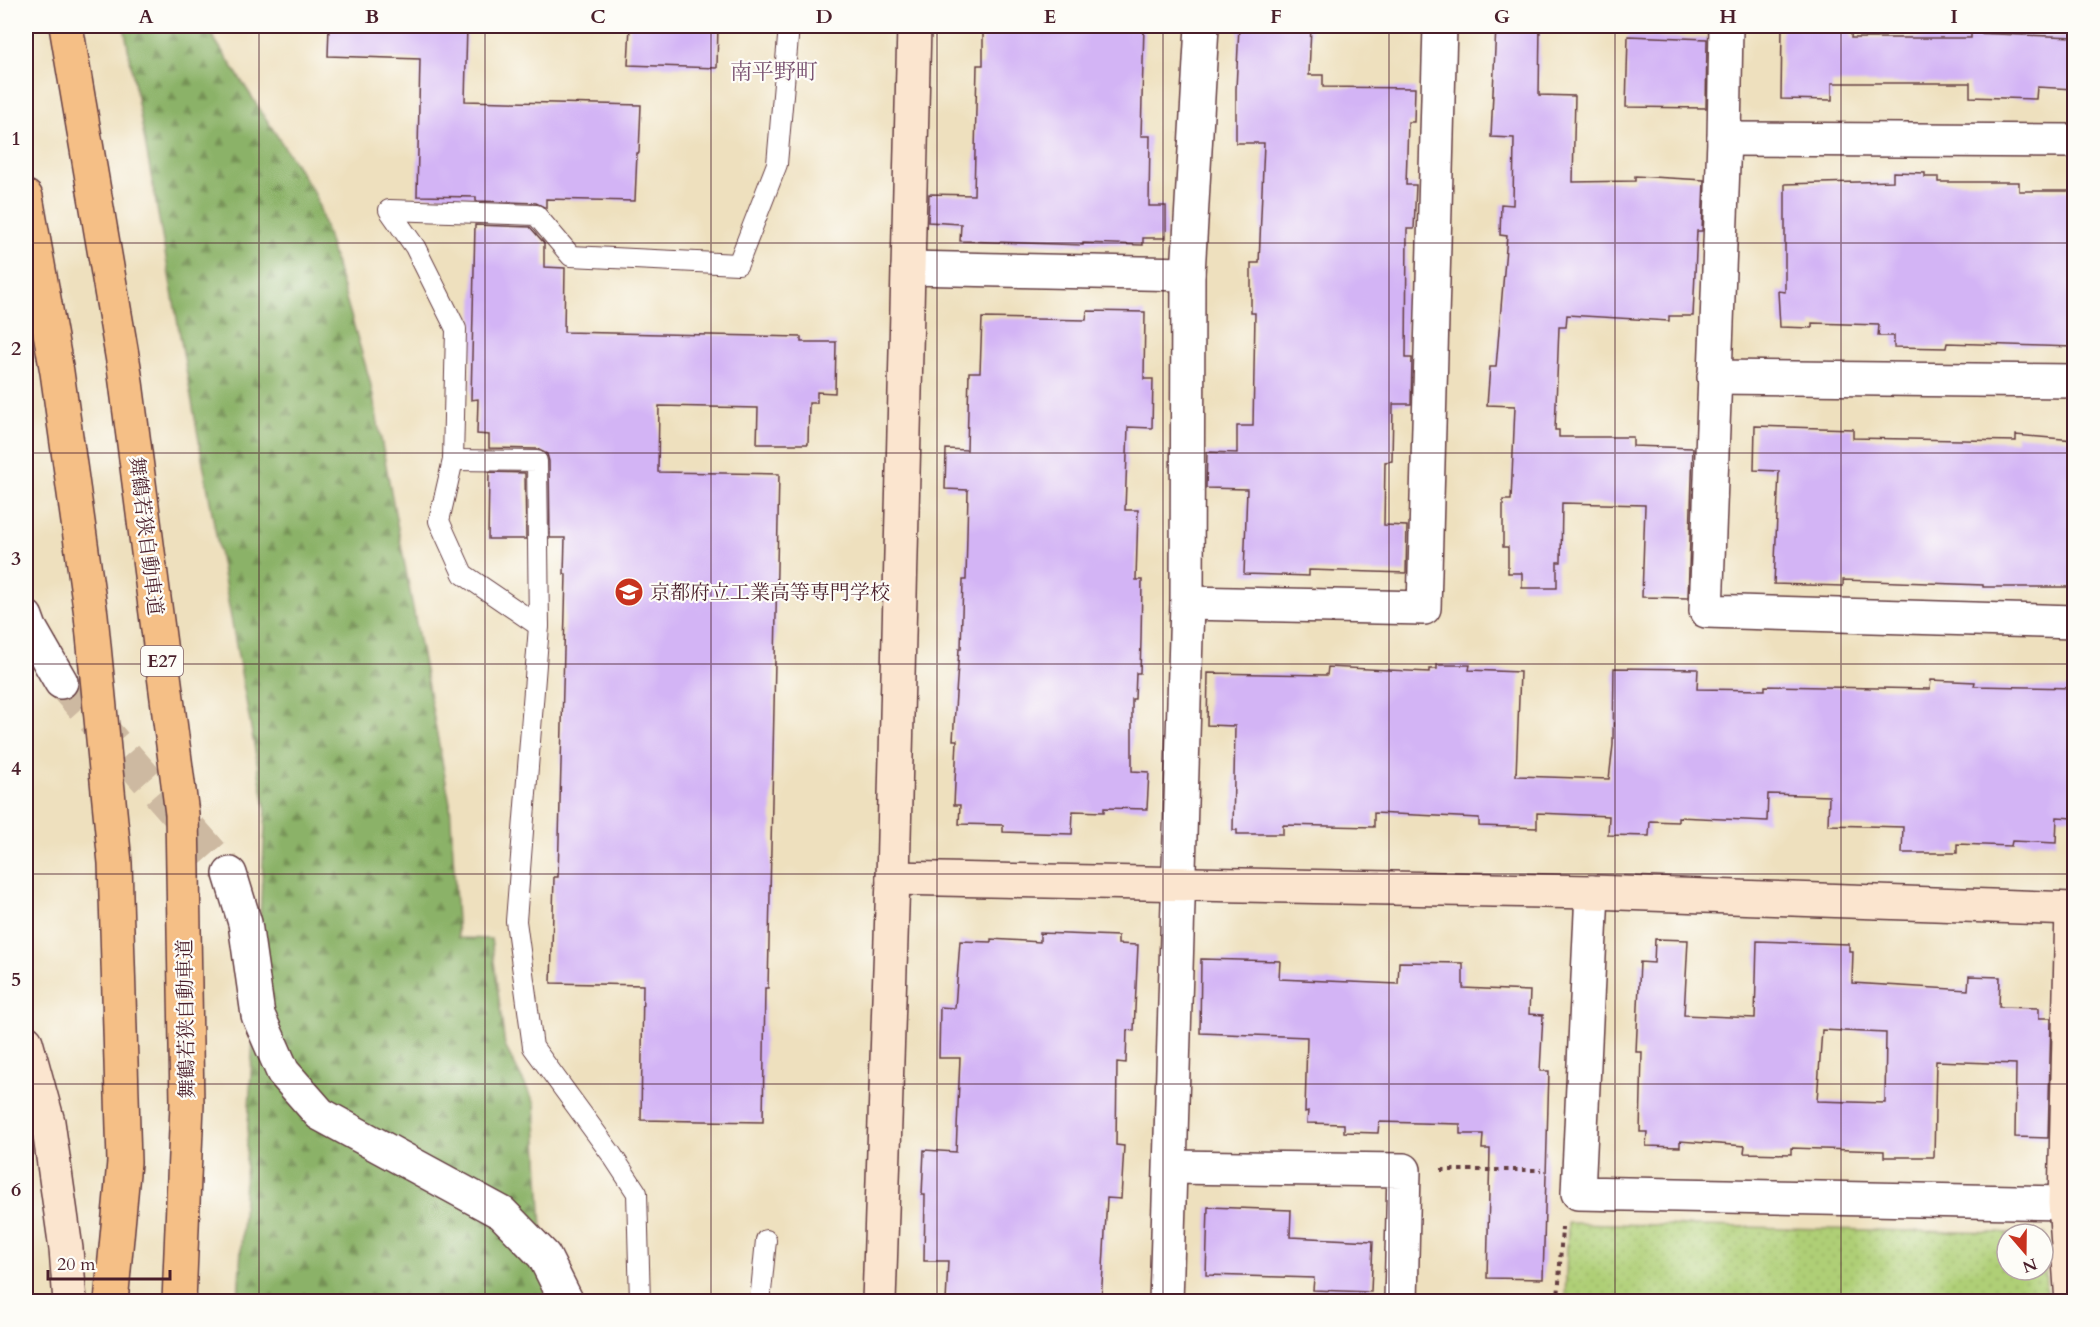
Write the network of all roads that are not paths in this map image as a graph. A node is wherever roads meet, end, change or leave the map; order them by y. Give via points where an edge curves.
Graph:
1 (66, 26) edge
2 (789, 26) edge
3 (914, 26) edge
4 (1202, 26) edge
5 (1440, 26) edge
6 (1726, 26) edge
7 (1724, 139) junction
8 (2074, 141) edge
9 (26, 197) edge
10 (908, 268) junction
11 (1188, 274) junction
12 (1714, 376) junction
13 (2074, 381) edge
14 (453, 460) junction
15 (1187, 603) junction
16 (26, 617) edge
17 (2074, 622) edge
18 (539, 626) junction
19 (61, 682) tunnel mouth
20 (230, 874) tunnel mouth
21 (893, 878) junction
22 (1178, 883) junction
23 (1592, 892) junction
24 (2073, 909) edge
25 (26, 1042) edge
26 (1171, 1167) junction
27 (2070, 1204) edge
28 (766, 1240) dead end
29 (70, 1302) edge
30 (111, 1302) edge
31 (179, 1302) edge
32 (567, 1302) edge
33 (640, 1302) edge
34 (760, 1302) edge
35 (879, 1302) edge
36 (1166, 1302) edge
37 (1401, 1302) edge
38 (2072, 1302) edge

1 - 31 highway, 舞鶴若狭自動車道 / E27 via 124,367 182,814 187,1104
2 - 14 lane via 777,164 738,264 571,256 537,215 389,210 415,248 456,329
3 - 10 street
4 - 11 street
5 - 15 street via 1424,608
6 - 7 street
7 - 8 street
7 - 12 street
9 - 30 highway via 57,372 91,615 115,863 124,1162
10 - 11 street
10 - 21 street
11 - 15 street
12 - 13 street
12 - 17 street via 1706,611
14 - 18 lane via 438,521 463,574
14 - 18 lane via 537,461
15 - 22 street
16 - 19 street
18 - 33 lane via 516,921 533,1047 637,1193
20 - 32 street via 244,923 258,1015 283,1072 320,1114 502,1213 544,1256
21 - 22 street
21 - 35 street
22 - 23 street
22 - 26 street
23 - 24 street
23 - 27 street via 1570,1193
24 - 27 street
25 - 29 street via 48,1122
26 - 36 street
26 - 37 street via 1404,1170
27 - 38 street
28 - 34 lane

